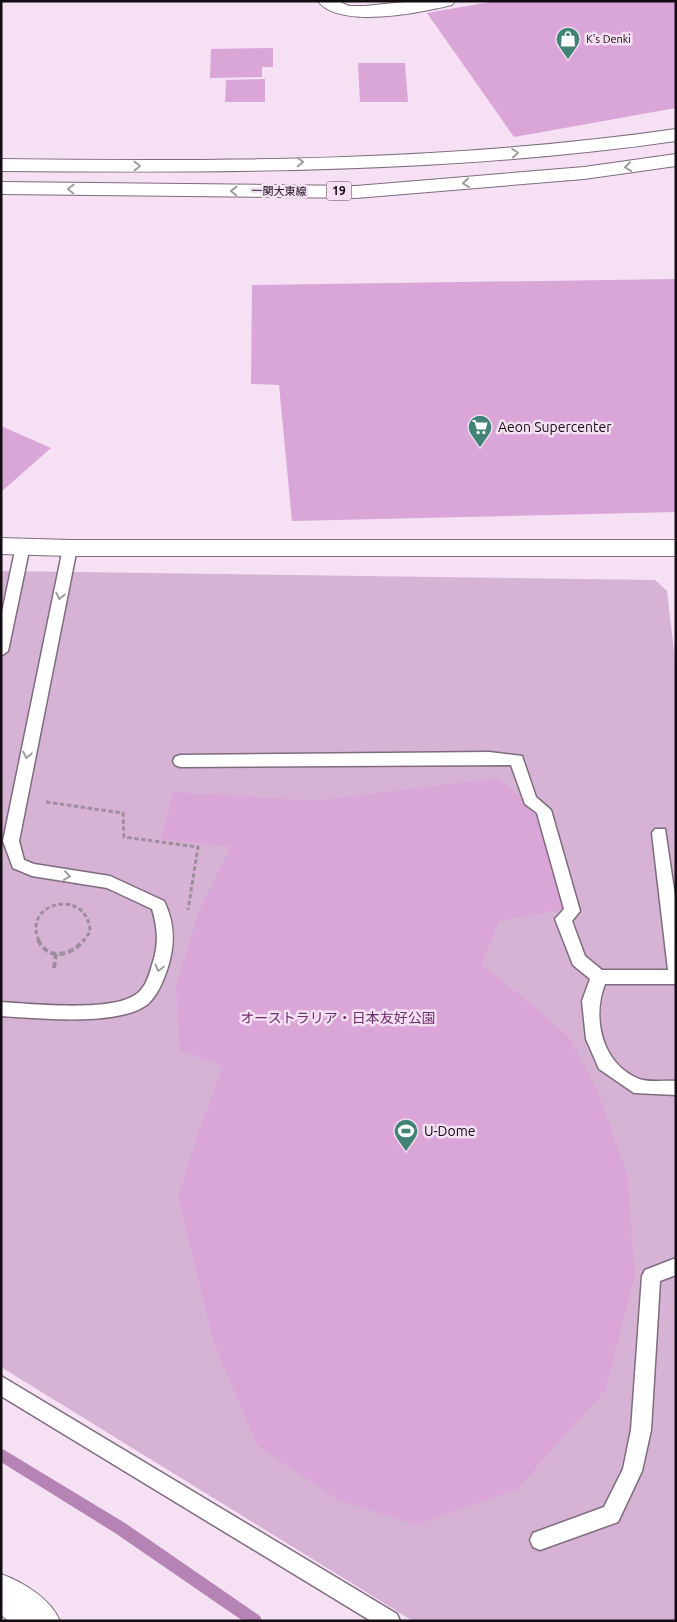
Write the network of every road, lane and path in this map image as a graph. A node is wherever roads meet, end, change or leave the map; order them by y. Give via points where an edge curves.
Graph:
1 (326, 1) edge
2 (446, 1) edge
3 (676, 135) edge
4 (676, 160) edge
5 (1, 165) edge
6 (1, 188) edge
7 (12, 546) edge
8 (70, 548) junction
9 (675, 553) edge
10 (1, 650) edge
11 (180, 761) dead end
12 (41, 801) dead end
13 (660, 833) dead end
14 (188, 911) dead end
15 (31, 921) dead end
16 (34, 944) dead end
17 (56, 954) junction
18 (54, 968) dead end
19 (676, 976) edge
20 (599, 977) junction
21 (1, 1009) edge
22 (676, 1088) edge
23 (676, 1266) edge
24 (1, 1385) edge
25 (540, 1540) dead end
26 (1, 1592) edge
27 (41, 1621) edge
28 (390, 1621) edge

1 - 2 main road via 338,9 381,11
5 -> 3 main road, 一関大東線 / 19 via 182,167 484,156
4 -> 6 main road, 一関大東線 / 19 via 584,173 356,192
7 - 8 main road
7 - 10 lane
8 - 9 main road
8 -> 21 lane via 12,848 18,864 32,870 110,882 158,904 166,935 159,974 141,1000 115,1010
11 - 20 lane via 517,760 530,800 544,810 572,911 563,919 579,960
12 - 14 path via 124,813 124,836 198,847
13 - 19 lane
15 - 17 path via 44,908 58,904 73,905 88,915 90,932 86,940 70,952
16 - 17 path via 40,950
17 - 18 path
19 - 20 lane
20 - 22 lane via 590,1001 594,1039 605,1064 634,1086
23 - 25 lane via 651,1276 641,1430 632,1470 611,1515
24 - 28 lane
26 - 27 main road

